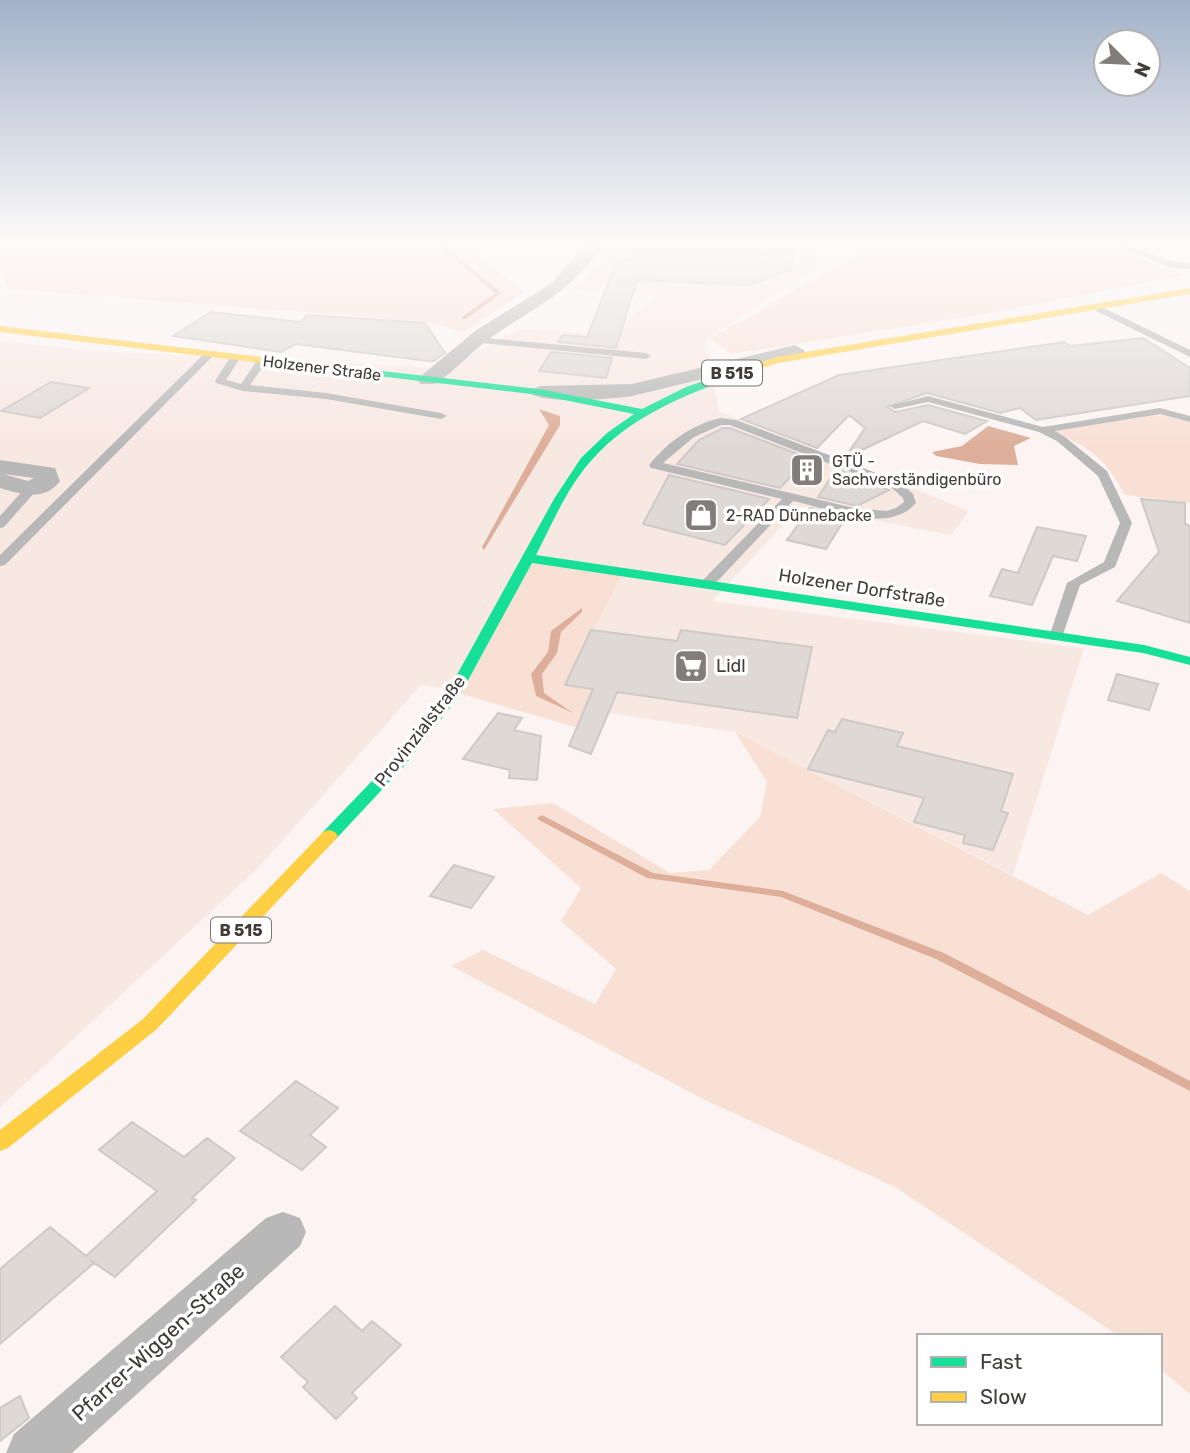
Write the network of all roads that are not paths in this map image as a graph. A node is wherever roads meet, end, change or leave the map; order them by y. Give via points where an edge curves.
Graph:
1 (523, 312) edge
2 (1080, 312) edge
3 (1105, 312) edge
4 (0, 329) edge
5 (476, 340) junction
6 (827, 350) junction
7 (1190, 354) edge
8 (208, 356) junction
9 (646, 356) dead end
10 (235, 358) junction
11 (262, 361) junction
12 (428, 380) junction
13 (243, 388) junction
14 (539, 392) junction
15 (895, 406) dead end
16 (643, 413) junction
17 (441, 416) dead end
18 (1190, 419) edge
19 (1043, 430) junction
20 (0, 467) edge
21 (0, 481) edge
22 (31, 489) junction
23 (790, 497) junction
24 (0, 524) edge
25 (527, 558) junction
26 (0, 562) edge
27 (706, 585) junction
28 (1056, 637) junction
29 (1190, 661) edge
30 (0, 1142) edge
31 (283, 1231) dead end
32 (33, 1453) edge

1 - 5 street
2 - 6 main road, Provinzialstraße / B 515
3 - 7 lane
4 - 8 main road, Holzener Straße
5 - 9 lane
5 - 12 street
6 - 14 street, Provinzialstraße via 758,358 632,390
6 - 16 main road, Provinzialstraße / B 515 via 724,376
8 - 10 main road, Holzener Straße
8 - 26 lane
10 - 11 main road, Holzener Straße
10 - 13 lane via 220,381
11 - 12 main road, Holzener Straße
11 - 13 lane
12 - 14 main road, Holzener Straße
13 - 17 lane via 326,396
14 - 16 main road, Holzener Straße
15 - 19 lane via 928,399
16 - 25 main road, Provinzialstraße / B 515 via 585,460
18 - 19 lane via 1160,411
19 - 28 lane via 1103,474 1126,523 1110,564 1074,583
20 - 22 street via 47,473 48,481
21 - 22 street
22 - 24 lane
23 - 23 lane via 668,468 655,465 710,422 725,420 896,485 911,503 901,511 868,515
23 - 27 lane
25 - 27 main road, Holzener Dorfstraße
25 - 30 main road, Provinzialstraße / B 515 via 455,692 390,771 150,1024
27 - 28 main road, Holzener Dorfstraße
28 - 29 main road, Holzener Dorfstraße via 1144,649
31 - 32 street, Pfarrer-Wiggen-Straße

